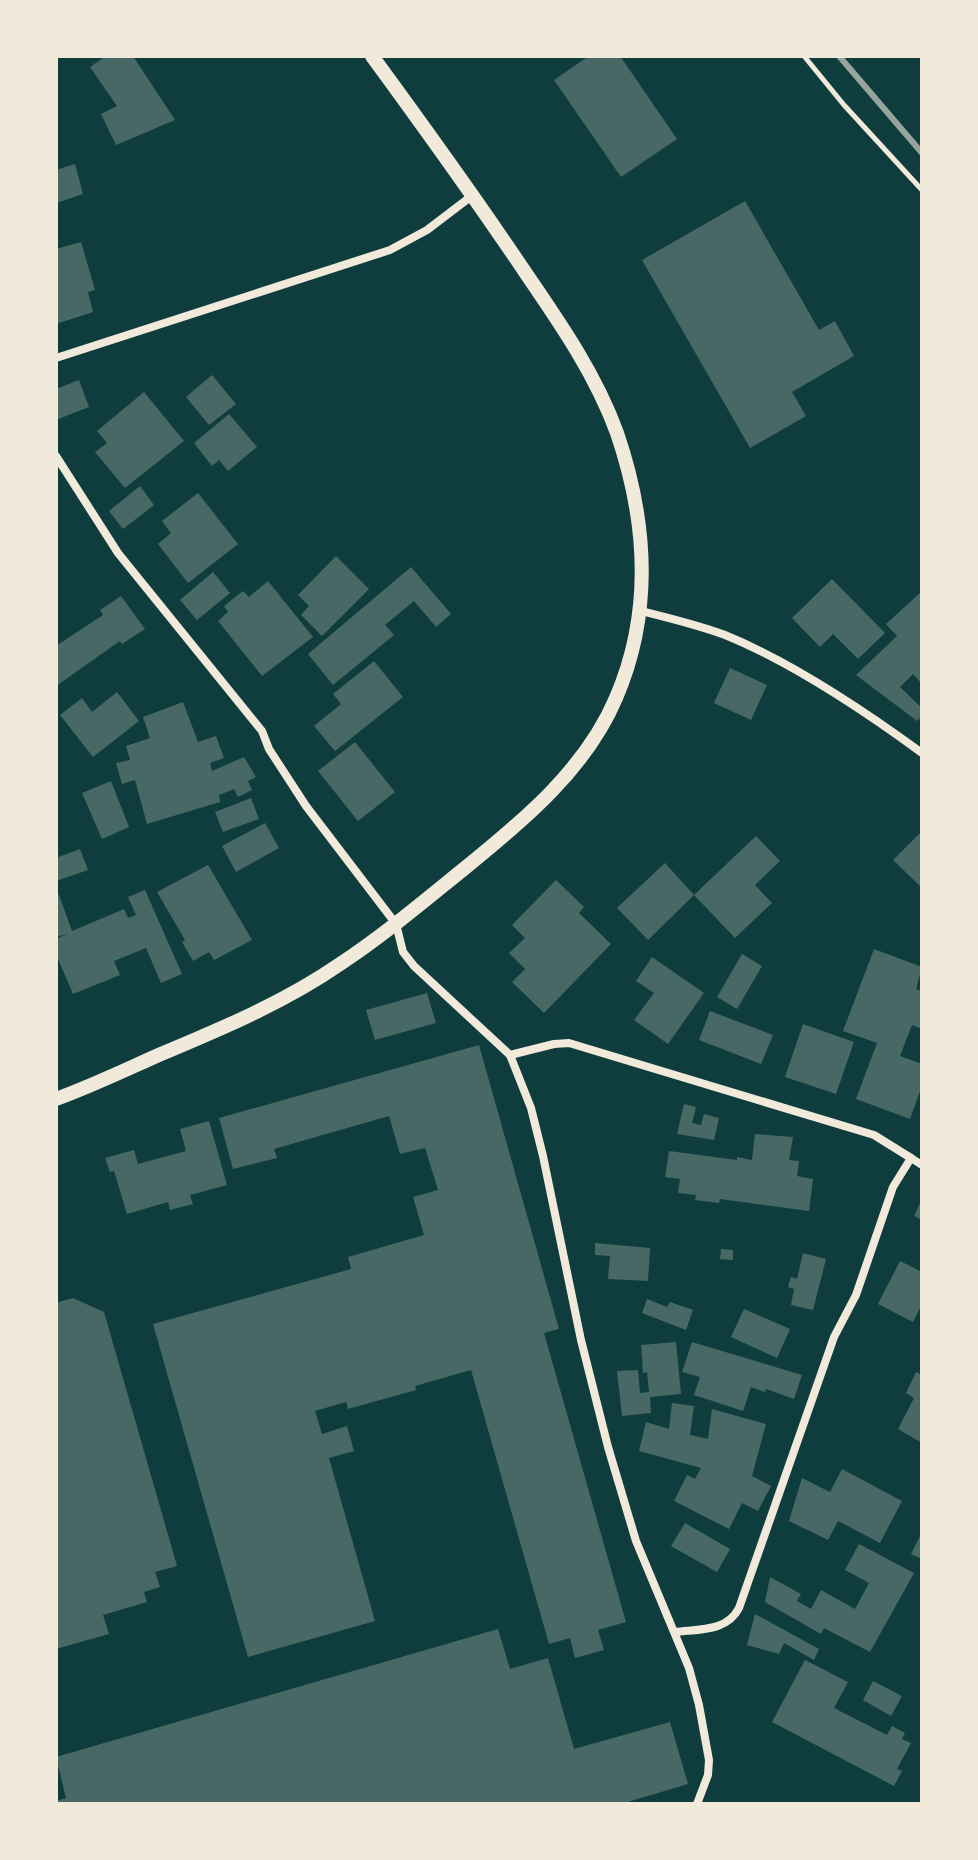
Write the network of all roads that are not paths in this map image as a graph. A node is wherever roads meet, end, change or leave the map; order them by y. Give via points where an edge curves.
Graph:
1 (372, 56) edge
2 (473, 195) junction
3 (56, 358) edge
4 (56, 456) edge
5 (641, 611) junction
6 (922, 753) edge
7 (396, 924) junction
8 (510, 1055) junction
9 (56, 1099) edge
10 (911, 1158) junction
11 (922, 1165) edge
12 (675, 1632) junction
13 (697, 1804) edge

1 - 2 street
2 - 3 street via 427,230 377,256
2 - 5 street via 573,344 616,431 637,510
4 - 7 street via 118,553 262,731 306,806
5 - 6 street via 744,644
5 - 7 street via 615,701 581,758 500,840
7 - 8 street via 403,952 414,966
7 - 9 street via 272,1004
8 - 10 street via 562,1043 581,1046 874,1135
8 - 12 street via 537,1129 612,1460 636,1541
10 - 11 street
10 - 12 street via 893,1187 856,1295 834,1337 739,1608 722,1626
12 - 13 street via 699,1705 709,1760

